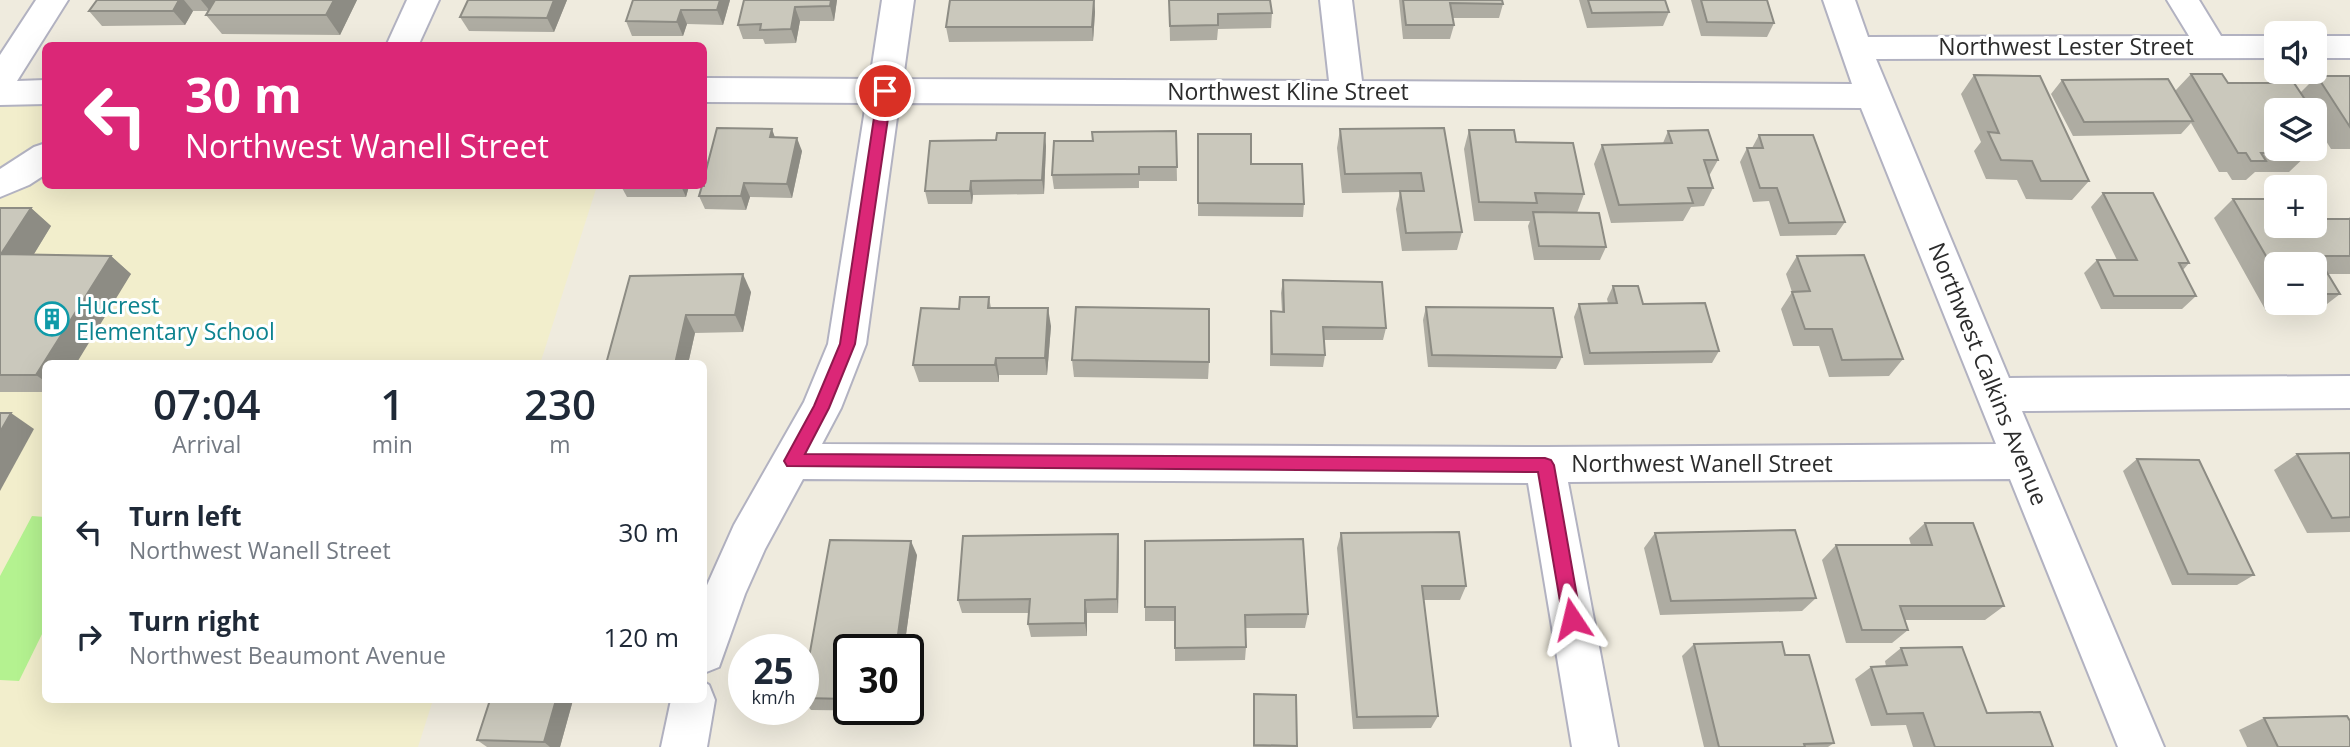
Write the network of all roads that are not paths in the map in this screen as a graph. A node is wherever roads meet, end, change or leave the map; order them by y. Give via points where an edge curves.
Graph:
1 (52, 0) edge
2 (422, 0) edge
3 (898, 0) edge
4 (1336, 0) edge
5 (1839, 0) edge
6 (2183, 0) edge
7 (404, 42) edge
8 (2211, 47) junction
9 (2264, 47) edge
10 (2327, 47) edge
11 (2350, 47) edge
12 (1856, 48) junction
13 (0, 81) edge
14 (707, 90) edge
15 (885, 91) junction
16 (42, 92) edge
17 (1348, 92) junction
18 (0, 93) edge
19 (1873, 96) junction
20 (42, 159) edge
21 (42, 179) edge
22 (0, 184) edge
23 (0, 202) edge
24 (2350, 392) edge
25 (1997, 395) junction
26 (793, 461) junction
27 (2024, 461) junction
28 (1545, 465) junction
29 (707, 644) edge
30 (692, 703) edge
31 (684, 747) edge
32 (1595, 747) edge
33 (2141, 747) edge

1 - 13 street
2 - 7 street
3 - 15 street
4 - 17 street
5 - 12 street, Northwest Calkins Avenue
6 - 8 street
8 - 9 street, Northwest Lester Street
8 - 12 street, Northwest Lester Street
10 - 11 street
12 - 19 street, Northwest Calkins Avenue
14 - 15 street, Northwest Kline Street
15 - 17 street, Northwest Kline Street
15 - 26 street via 847,344
16 - 18 street
17 - 19 street, Northwest Kline Street
19 - 25 street, Northwest Calkins Avenue
20 - 22 street
21 - 23 street
24 - 25 street
25 - 27 street, Northwest Calkins Avenue
26 - 28 street, Northwest Wanell Street
26 - 29 street via 749,538
27 - 28 street, Northwest Wanell Street
27 - 33 street, Northwest Calkins Avenue
28 - 32 street
30 - 31 street

